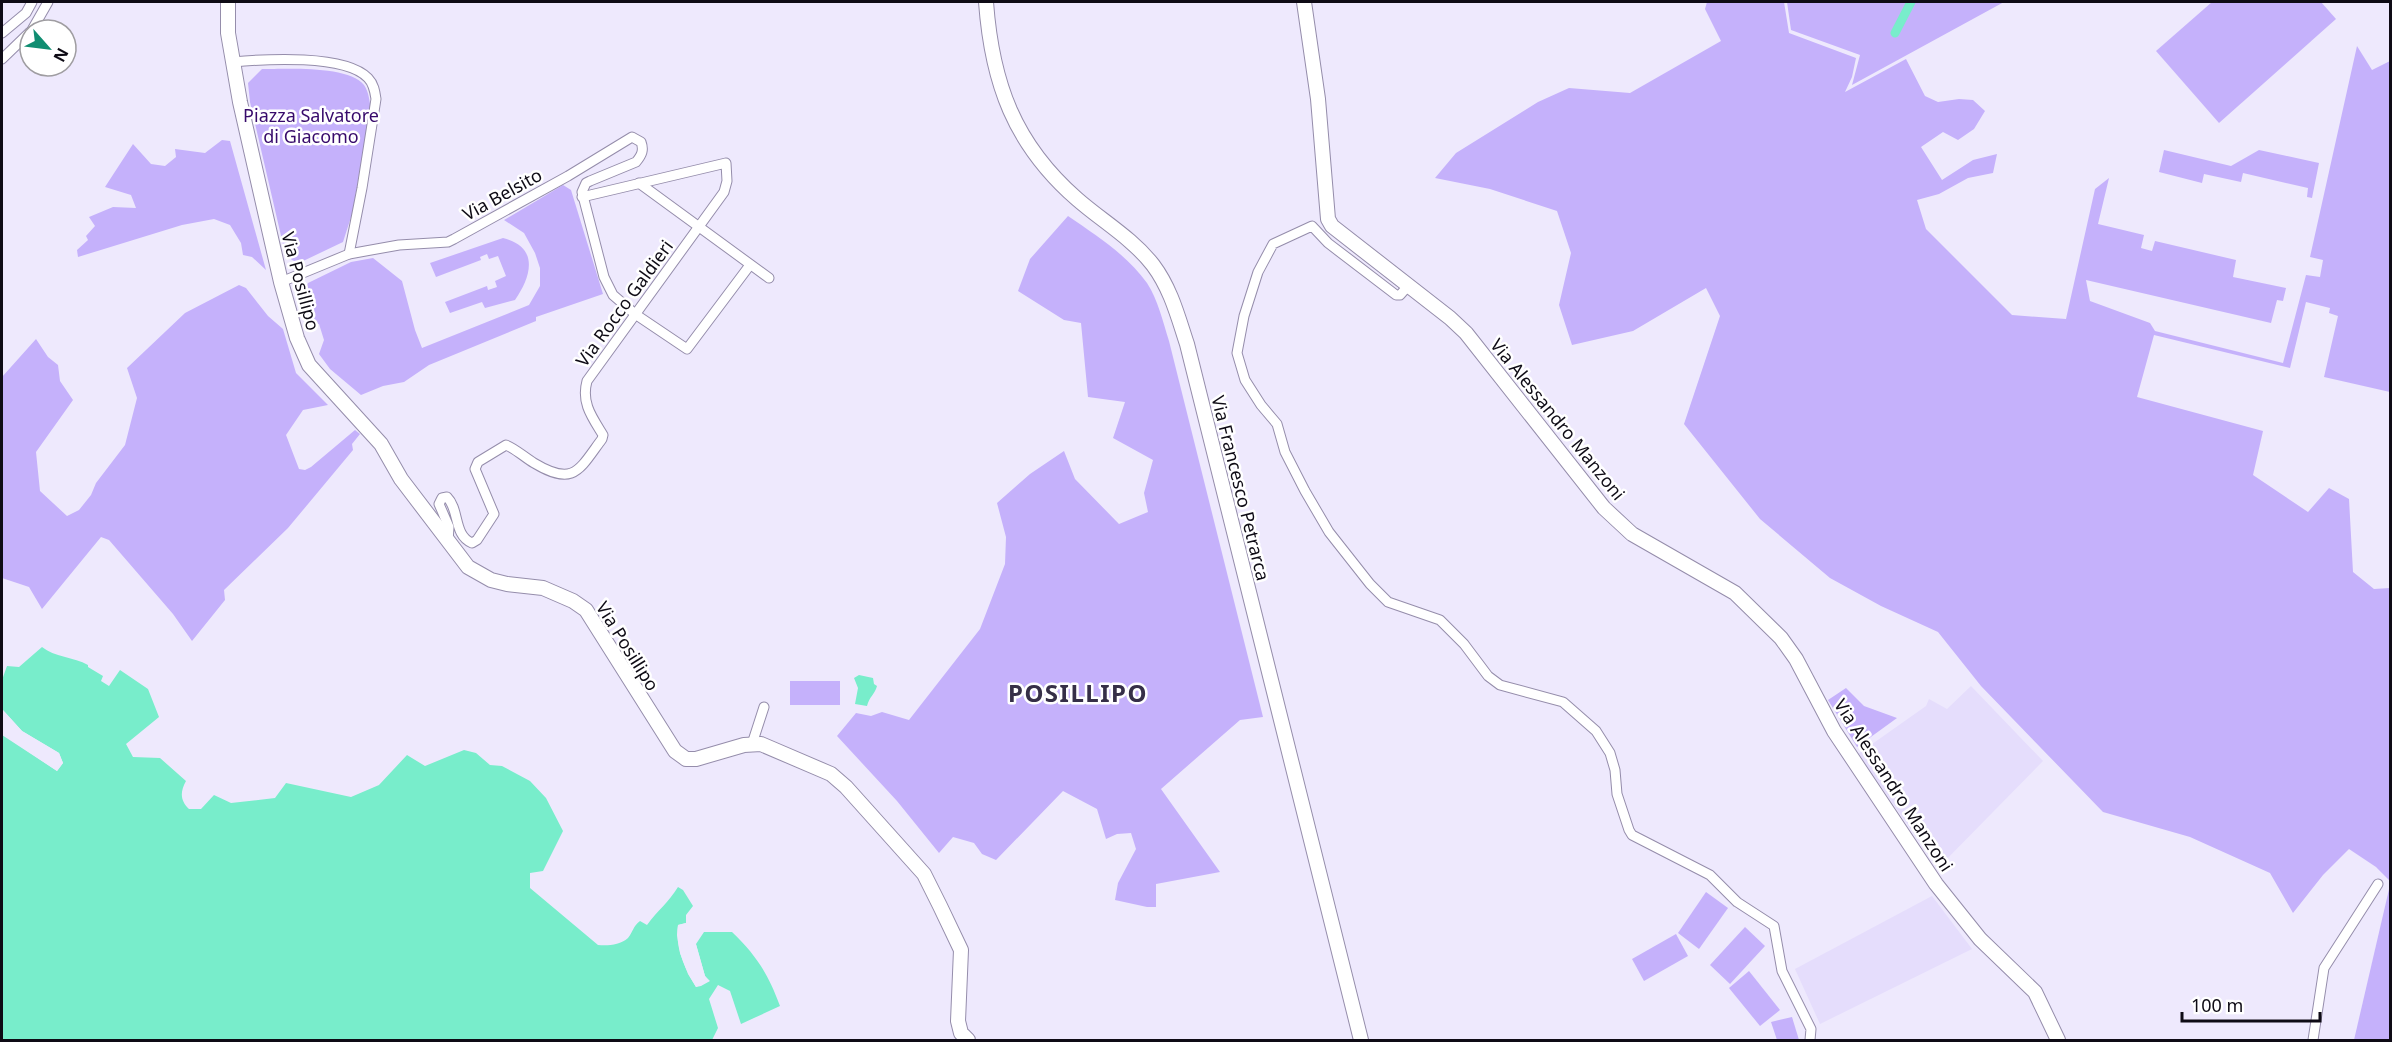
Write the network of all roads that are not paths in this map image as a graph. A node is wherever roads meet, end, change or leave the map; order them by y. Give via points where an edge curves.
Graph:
1 (32, 2) edge
2 (48, 2) edge
3 (228, 2) edge
4 (986, 2) edge
5 (1304, 2) edge
6 (39, 18) edge
7 (2, 33) edge
8 (2, 39) edge
9 (18, 43) edge
10 (10, 51) junction
11 (2, 59) edge
12 (233, 62) junction
13 (639, 183) junction
14 (582, 197) junction
15 (699, 227) junction
16 (349, 254) junction
17 (750, 265) junction
18 (769, 278) dead end
19 (281, 282) junction
20 (1408, 286) junction
21 (635, 314) junction
22 (448, 542) junction
23 (764, 707) dead end
24 (752, 744) junction
25 (2378, 884) dead end
26 (968, 1041) edge
27 (1362, 1041) edge
28 (1810, 1041) edge
29 (2058, 1041) edge
30 (2313, 1041) edge

1 - 7 street via 26,14
2 - 6 street
3 - 12 street, Via Posillipo
4 - 27 street, Via Francesco Petrarca via 991,54 1004,97 1024,138 1059,182 1135,245 1170,292 1187,344
5 - 20 street, Via Alessandro Manzoni via 1318,99 1328,219 1340,234
8 - 10 street
9 - 10 street
10 - 11 street
12 - 16 street via 261,59 337,63 370,79 376,99
12 - 19 street, Via Posillipo
13 - 14 street
13 - 15 street
13 - 15 street, Via Rocco Galdieri via 726,163 726,187
14 - 16 street, Via Belsito via 583,187 590,180 636,162 643,152 641,142 632,137 626,139 448,242
14 - 21 street via 609,287 616,300
15 - 17 street
15 - 21 street, Via Rocco Galdieri
16 - 19 street, Via Belsito
17 - 18 street
17 - 21 street via 687,349
19 - 22 street, Via Posillipo via 309,365 381,444
20 - 28 street via 1396,295 1312,226 1273,244 1258,272 1244,316 1237,353 1245,380 1277,424 1285,452 1329,532 1376,590 1388,602 1440,620 1500,685 1553,697 1575,710 1596,731 1610,753 1622,814 1632,835 1710,875 1737,902 1774,926 1782,970 1811,1029
20 - 29 street, Via Alessandro Manzoni via 1466,333 1604,508 1632,534 1735,593 1781,638 1834,731 1931,878 1980,939 2035,992
21 - 22 street, Via Rocco Galdieri via 587,381 585,404 603,437 576,472 564,476 503,446 475,466 494,512 475,542 468,542 460,531 449,500 440,500 449,527
22 - 24 street, Via Posillipo via 468,567 480,575 507,584 543,588 580,604 680,756 691,760
23 - 24 street
24 - 26 street via 762,744 831,774 924,874 961,950 958,1021
25 - 30 street via 2324,968

